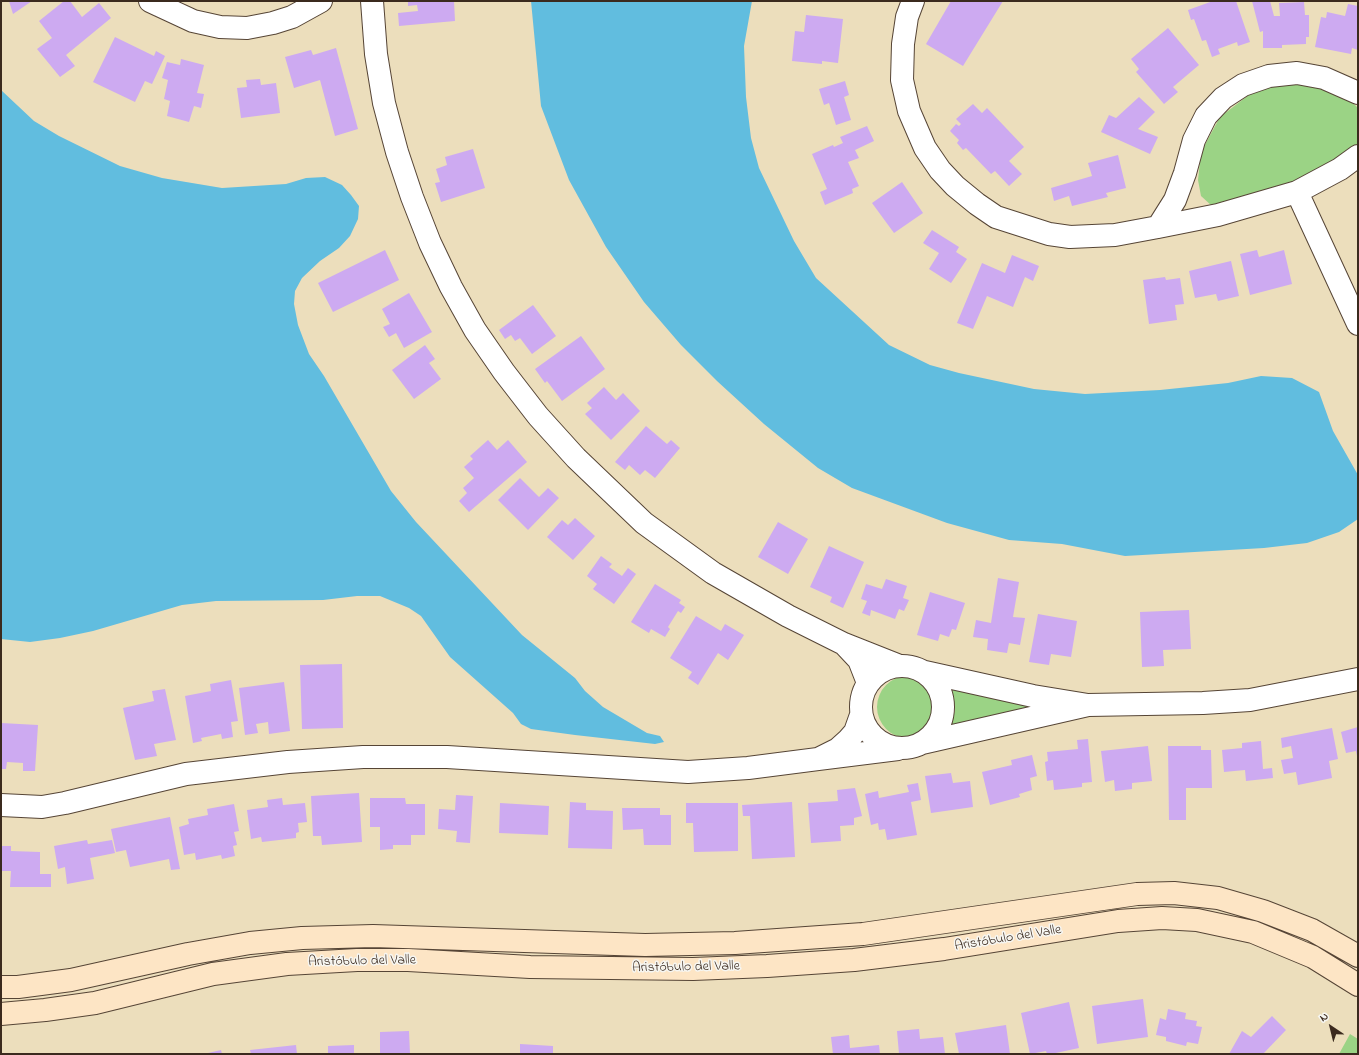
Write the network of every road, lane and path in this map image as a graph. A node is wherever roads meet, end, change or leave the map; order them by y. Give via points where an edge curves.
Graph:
1 (150, 1) edge
2 (321, 1) edge
3 (372, 1) edge
4 (913, 1) edge
5 (1358, 93) edge
6 (1358, 156) edge
7 (1296, 192) junction
8 (1158, 227) junction
9 (1358, 324) edge
10 (844, 644) junction
11 (897, 665) junction
12 (925, 672) junction
13 (1358, 679) edge
14 (868, 683) junction
15 (1088, 705) junction
16 (861, 715) junction
17 (913, 746) junction
18 (818, 759) junction
19 (1, 805) edge
20 (1358, 956) edge
21 (1358, 984) edge
22 (1, 987) edge
23 (1, 1014) edge

1 - 2 street via 193,21 220,27 247,28 292,17
3 - 10 street via 376,54 384,103 412,197 451,287 475,330 504,372 538,416 576,458 644,523 720,577
4 - 8 street via 903,44 902,80 909,112 925,148 955,186 996,217 1049,234 1070,237 1115,234
5 - 8 street via 1324,78 1297,73 1269,76 1243,85 1224,98 1206,116 1194,140 1186,173 1175,200
6 - 7 street via 1340,169
7 - 8 street via 1218,215
7 - 9 street
10 - 11 street
10 - 14 street via 859,660
11 - 12 street via 912,666
11 - 14 street via 876,674
12 - 15 street via 1033,696
12 - 17 street via 936,682 942,694 944,708 941,722 933,734
13 - 15 street via 1250,700 1188,704
14 - 16 street via 863,692
15 - 17 street
16 - 17 street via 872,736 881,743 892,747
16 - 18 street via 855,732 848,740 838,749
17 - 18 street
18 - 19 street via 688,772 455,757 363,757 288,762 186,774 42,807
20 - 22 street, Aristóbulo del Valle via 1312,930 1264,911 1218,898 1174,893 1137,894 863,934 735,944 646,945 373,936 302,938 250,943 188,954 70,980
21 - 23 street, Aristóbulo del Valle via 1313,957 1253,932 1197,920 1162,918 1118,921 944,949 854,960 767,966 693,969 530,967 408,960 287,964 213,974 95,1003

